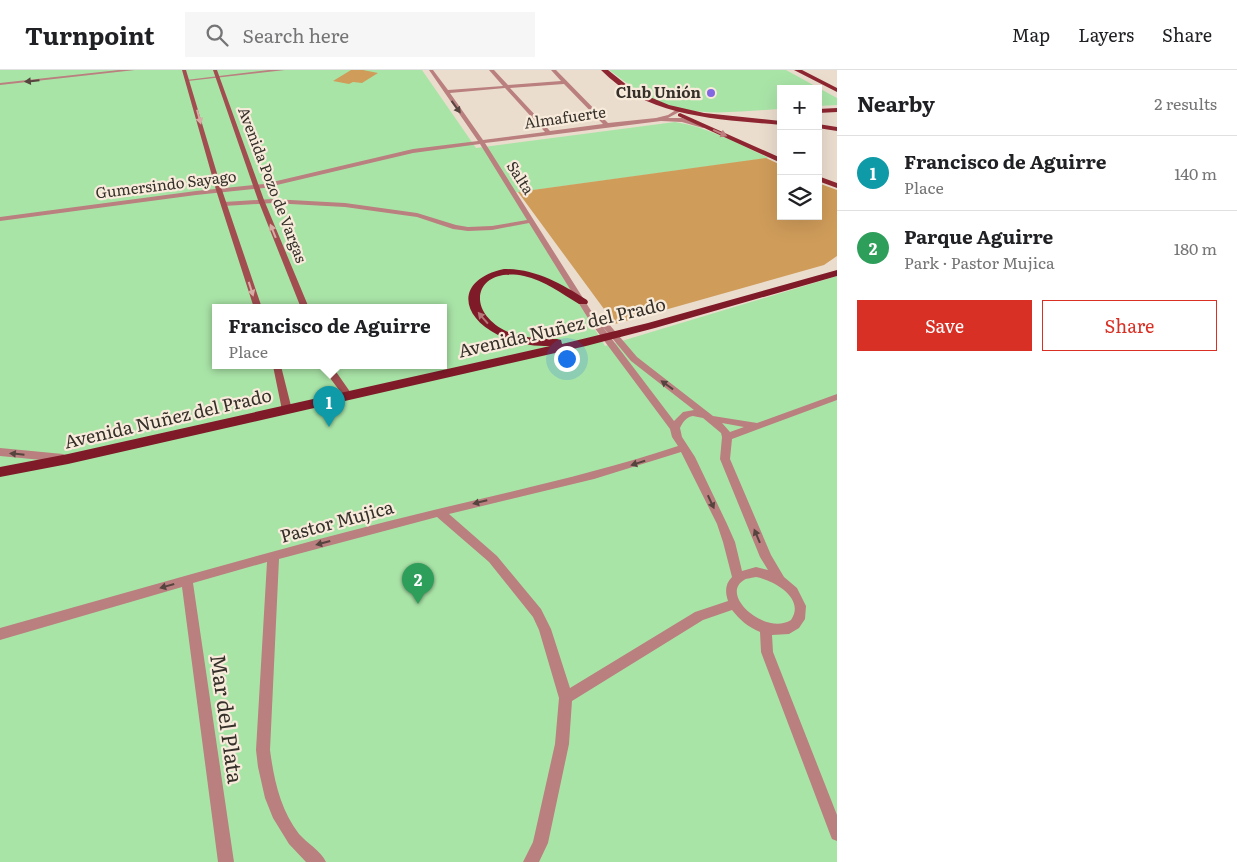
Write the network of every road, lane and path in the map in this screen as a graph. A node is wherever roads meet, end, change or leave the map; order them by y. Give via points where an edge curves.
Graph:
1 (133, 70) edge
2 (184, 70) edge
3 (215, 70) edge
4 (283, 70) edge
5 (431, 70) edge
6 (491, 70) edge
7 (552, 70) edge
8 (604, 70) edge
9 (797, 70) edge
10 (217, 77) junction
11 (188, 80) junction
12 (564, 82) junction
13 (0, 84) edge
14 (508, 88) junction
15 (837, 90) edge
16 (446, 92) junction
17 (837, 110) edge
18 (676, 111) junction
19 (822, 111) edge
20 (771, 114) dead end
21 (716, 116) junction
22 (657, 120) junction
23 (777, 123) edge
24 (608, 125) junction
25 (703, 126) junction
26 (822, 127) edge
27 (837, 129) edge
28 (549, 133) junction
29 (482, 143) junction
30 (777, 159) edge
31 (822, 180) edge
32 (837, 186) edge
33 (256, 187) junction
34 (219, 190) junction
35 (261, 200) junction
36 (224, 204) junction
37 (0, 219) edge
38 (532, 221) junction
39 (837, 273) edge
40 (582, 302) junction
41 (257, 304) edge
42 (303, 304) edge
43 (582, 343) junction
44 (277, 369) edge
45 (330, 369) edge
46 (348, 396) junction
47 (837, 397) edge
48 (287, 410) junction
49 (710, 417) junction
50 (761, 426) junction
51 (675, 428) junction
52 (727, 437) junction
53 (0, 452) edge
54 (687, 452) junction
55 (68, 459) junction
56 (0, 472) edge
57 (439, 512) junction
58 (272, 557) junction
59 (738, 578) junction
60 (779, 579) junction
61 (188, 580) junction
62 (734, 604) junction
63 (766, 629) junction
64 (0, 634) edge
65 (566, 698) junction
66 (837, 834) edge
67 (226, 862) edge
68 (318, 862) edge
69 (531, 862) edge

1 -> 13 street
2 - 11 main road
3 - 10 main road, Avenida Pozo de Vargas
4 - 10 street
5 - 16 street, Salta
6 - 14 street
7 - 12 street
8 - 18 main road via 630,90
9 - 15 main road
10 - 11 street
10 - 33 main road, Avenida Pozo de Vargas
11 -> 34 main road
12 - 14 street
12 - 24 street
14 - 16 street
14 - 28 street
16 -> 29 street, Salta
17 - 19 main road
18 - 21 main road
18 - 22 street, Almafuerte
18 - 25 main road
20 - 21 main road
21 - 23 main road
22 - 24 street, Almafuerte
22 - 25 street via 682,120
24 - 28 street, Almafuerte
25 -> 30 main road
26 - 27 main road
28 - 29 street, Almafuerte
29 - 33 street, Gumersindo Sayago via 413,151
29 - 38 street, Salta
31 - 32 main road
33 - 34 street, Gumersindo Sayago
33 - 35 main road, Avenida Pozo de Vargas
34 - 36 main road
34 - 37 street, Gumersindo Sayago
35 - 36 street
35 - 38 street via 343,204 417,215 467,229
42 -> 35 main road, Avenida Pozo de Vargas
36 -> 41 main road
38 - 40 street, Salta
39 - 43 highway, Avenida Nuñez del Prado
43 -> 40 highway via 531,342 503,333 480,316 473,296 478,282 485,277 516,272 551,283
49 -> 40 street via 634,359
40 - 51 street via 594,323
43 - 46 highway, Avenida Nuñez del Prado
44 - 48 main road
45 - 46 main road
46 - 48 highway, Avenida Nuñez del Prado
47 - 50 street
48 - 55 highway, Avenida Nuñez del Prado
49 - 50 street
49 - 51 street via 686,414
49 - 52 street via 723,427
50 - 52 street
51 - 54 street
60 -> 52 street via 766,557 725,459
55 -> 53 street
54 -> 57 street, Pastor Mujica
54 -> 59 street via 729,542
55 - 56 highway, Avenida Nuñez del Prado
57 -> 58 street, Pastor Mujica
57 - 65 street via 493,559 537,613
58 - 61 street, Pastor Mujica
58 - 68 street via 263,750 266,775 271,798 290,834
59 - 60 street via 756,572
59 - 62 street via 731,589
60 - 63 street via 796,594 801,616 789,629
61 -> 64 street, Pastor Mujica
61 - 67 street, Mar del Plata
62 - 63 street via 747,620
62 - 65 street via 699,616
63 - 66 street via 767,652
65 - 69 street via 562,744 540,842

